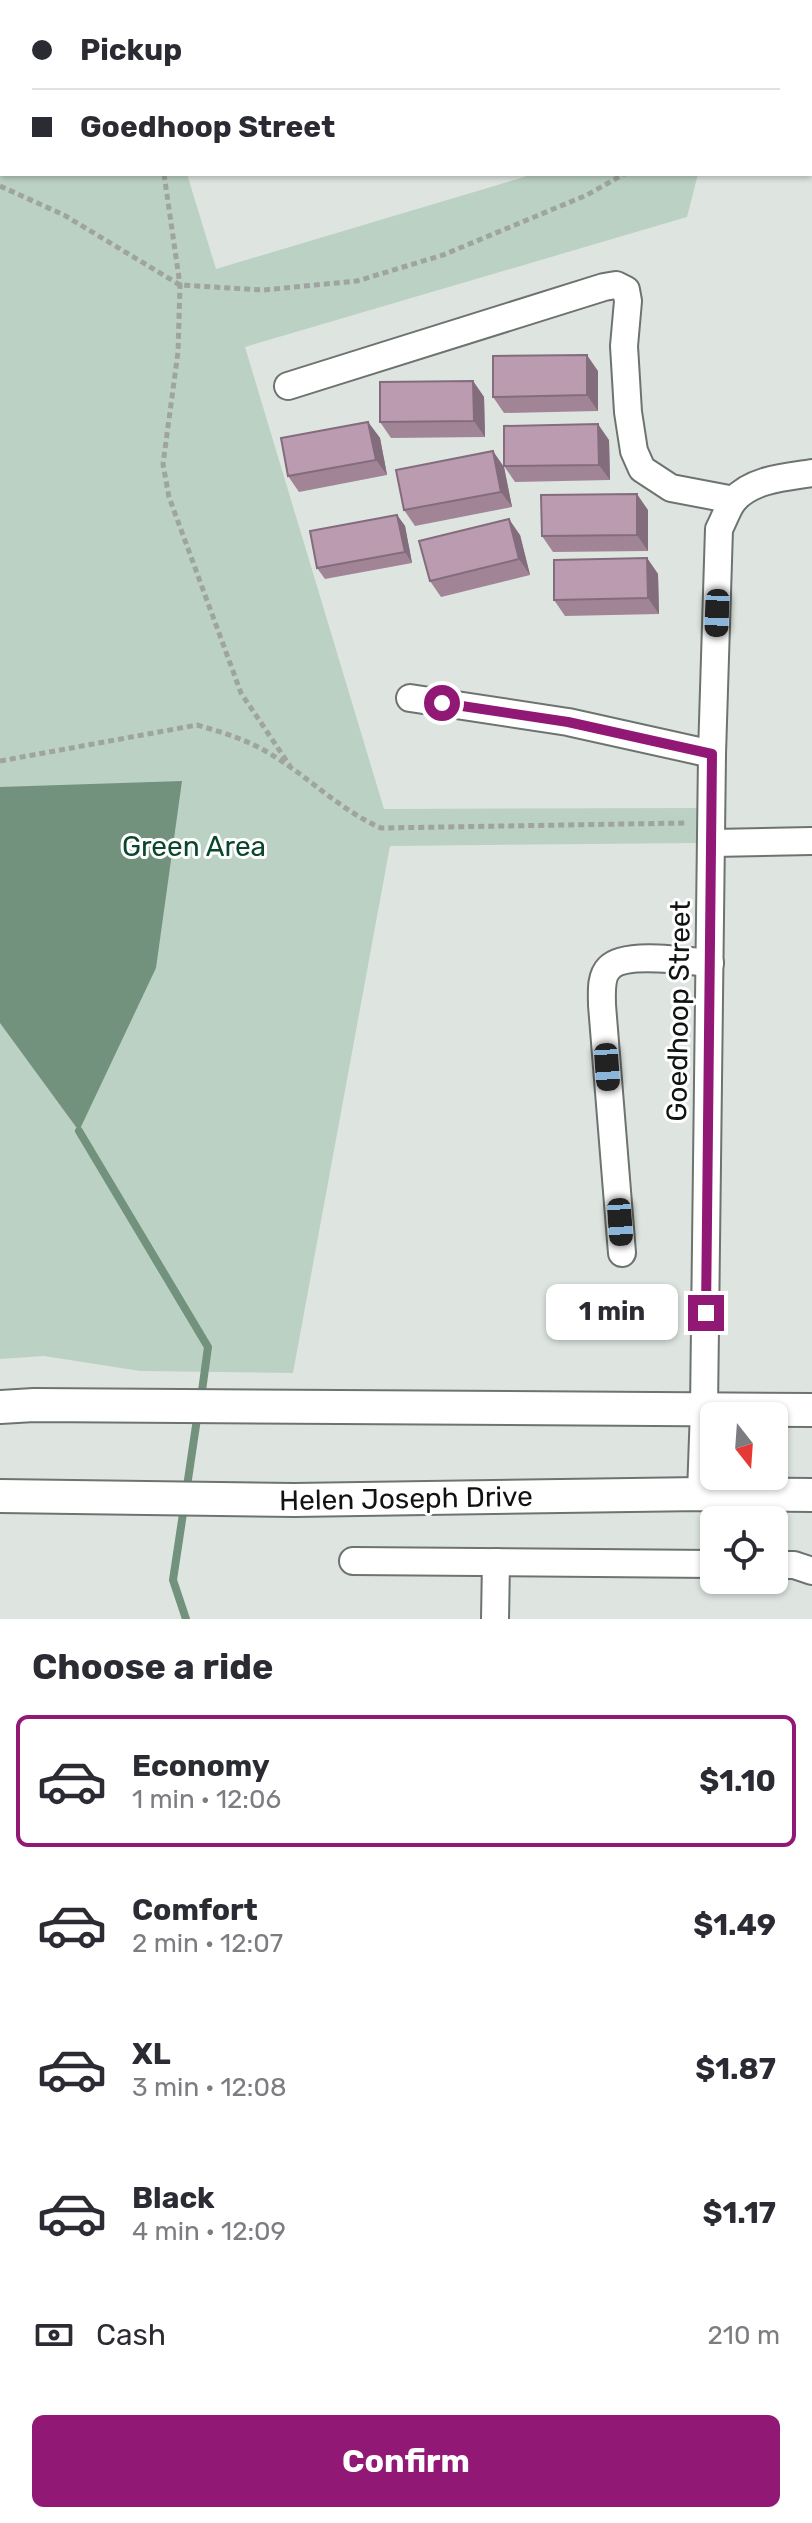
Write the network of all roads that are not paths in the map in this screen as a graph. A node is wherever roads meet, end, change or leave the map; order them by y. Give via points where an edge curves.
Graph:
1 (288, 386) dead end
2 (812, 473) edge
3 (734, 500) junction
4 (410, 698) dead end
5 (712, 754) junction
6 (712, 833) junction
7 (812, 841) edge
8 (710, 963) junction
9 (622, 1253) dead end
10 (704, 1402) edge
11 (0, 1407) edge
12 (700, 1409) edge
13 (788, 1410) edge
14 (812, 1410) edge
15 (701, 1490) edge
16 (701, 1494) junction
17 (812, 1495) edge
18 (0, 1496) edge
19 (353, 1561) dead end
20 (496, 1562) junction
21 (700, 1564) edge
22 (788, 1565) edge
23 (812, 1571) edge
24 (495, 1619) edge

1 - 3 street via 616,285 626,290 628,301 628,412 642,469 671,488
2 - 3 street via 773,479
3 - 5 street, Goedhoop Street via 719,529
4 - 5 street via 568,722
5 - 6 street, Goedhoop Street
6 - 7 street
6 - 8 street, Goedhoop Street
8 - 9 street via 631,958 607,970 603,983
8 - 10 street, Goedhoop Street
11 - 12 street
13 - 14 street
15 - 16 street, Goedhoop Street
16 - 17 street, Helen Joseph Drive
16 - 18 street, Helen Joseph Drive via 294,1500
19 - 20 street
20 - 21 street
20 - 24 street
22 - 23 street

